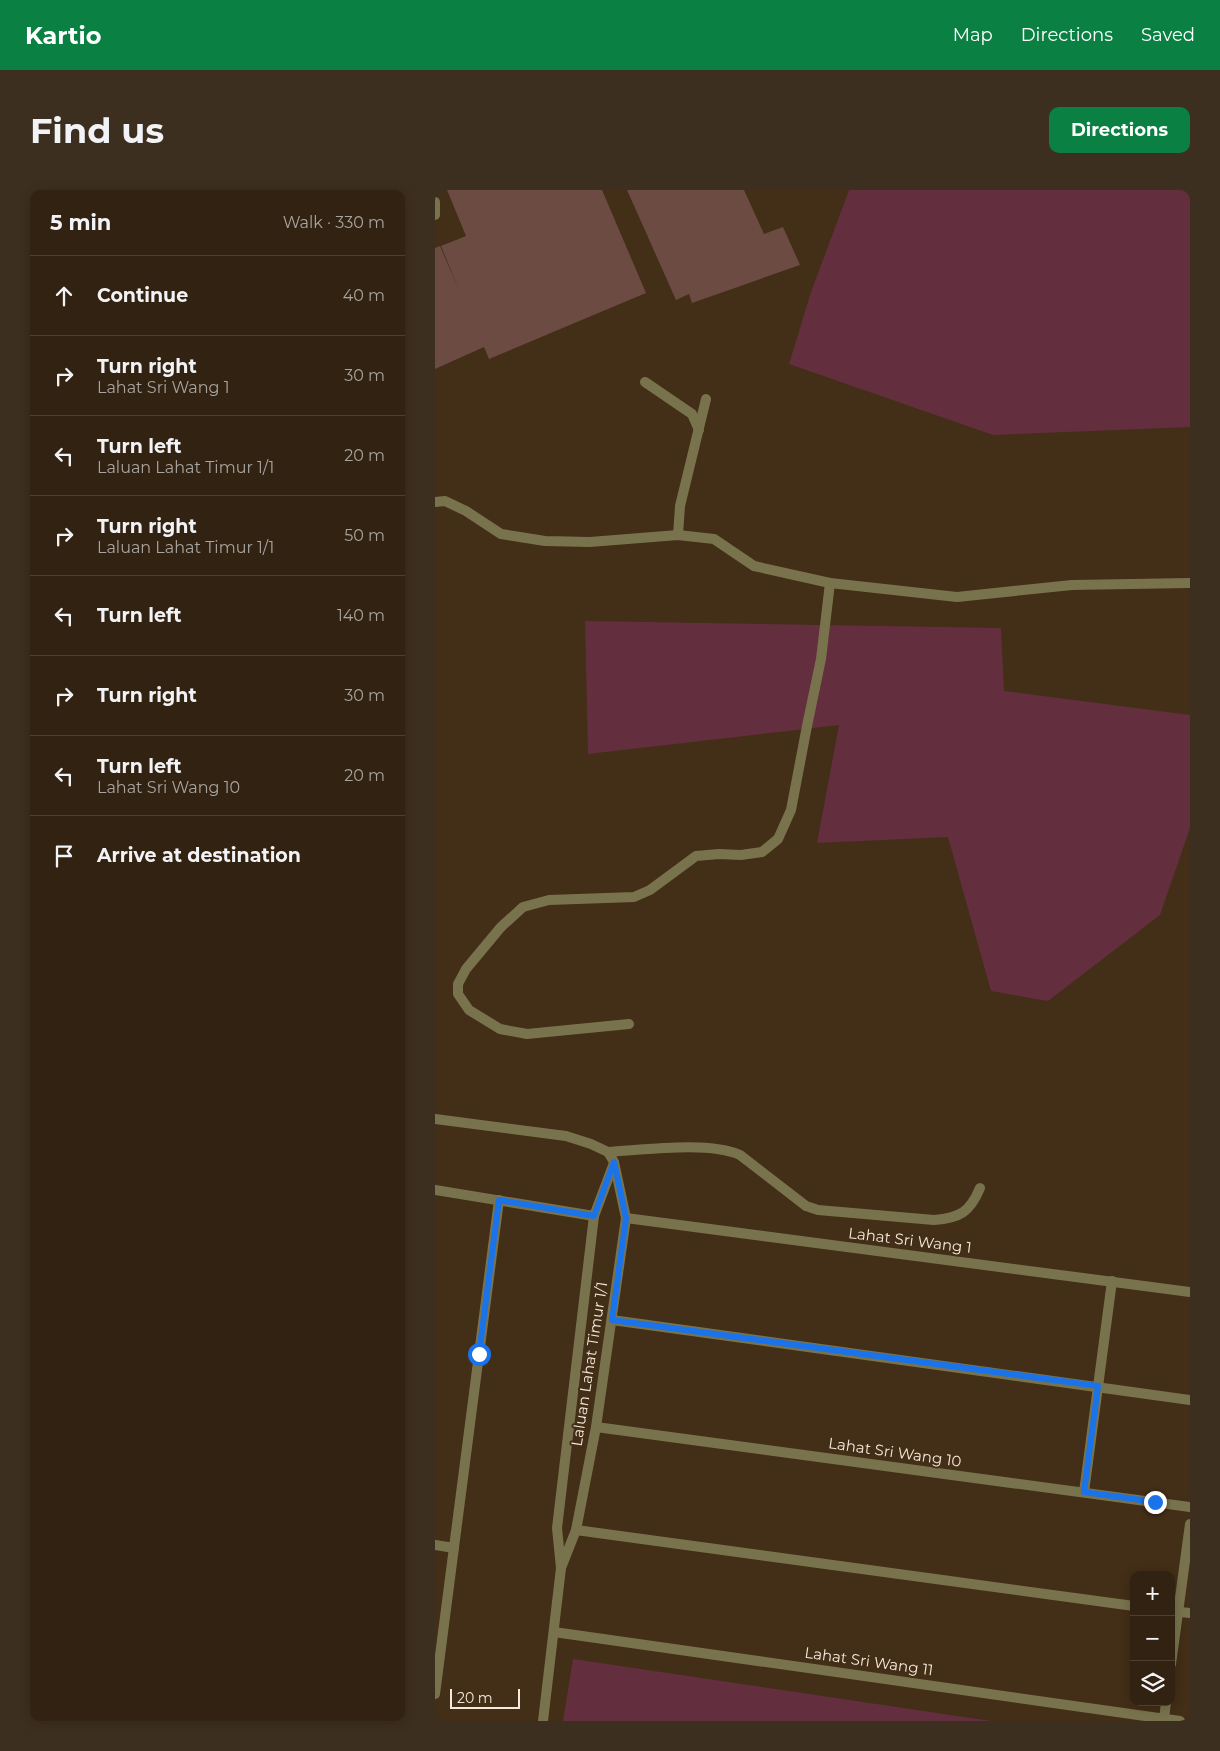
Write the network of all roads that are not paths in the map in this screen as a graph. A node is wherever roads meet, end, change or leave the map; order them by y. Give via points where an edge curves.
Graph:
1 (435, 202) edge
2 (435, 215) edge
3 (645, 382) dead end
4 (706, 398) dead end
5 (699, 430) junction
6 (435, 502) edge
7 (678, 535) junction
8 (830, 583) junction
9 (1190, 583) edge
10 (629, 1024) dead end
11 (435, 1119) edge
12 (608, 1152) junction
13 (614, 1162) junction
14 (980, 1188) dead end
15 (435, 1190) edge
16 (499, 1200) junction
17 (594, 1216) junction
18 (626, 1218) junction
19 (1112, 1282) junction
20 (1190, 1292) edge
21 (612, 1320) junction
22 (1098, 1386) junction
23 (1190, 1400) edge
24 (596, 1427) junction
25 (1084, 1492) junction
26 (1190, 1506) edge
27 (1190, 1524) edge
28 (576, 1530) junction
29 (435, 1545) edge
30 (454, 1548) junction
31 (561, 1568) junction
32 (1130, 1605) edge
33 (1175, 1611) edge
34 (1190, 1613) edge
35 (1175, 1616) edge
36 (555, 1632) junction
37 (1171, 1661) edge
38 (435, 1694) edge
39 (1166, 1706) edge
40 (1164, 1719) junction
41 (543, 1721) edge
42 (1180, 1721) edge

1 - 2 street
3 - 5 street via 692,414
4 - 5 street
5 - 7 street via 680,506
6 - 7 street via 445,501 501,534 545,541 590,542
7 - 8 street via 715,539 754,566
8 - 9 street via 957,597 1072,585
8 - 10 street via 821,659 791,810 778,839 762,852 696,856 650,890 635,897 549,900 523,907 465,969 458,984 458,994 469,1010 499,1029 527,1034
11 - 12 street via 566,1136
12 - 13 street, Laluan Lahat Timur 1/1
12 - 14 street via 693,1148 730,1150 806,1206 818,1210 949,1219 973,1203
13 - 17 street, Laluan Lahat Timur 1/1
13 - 18 street, Laluan Lahat Timur 1/1
15 - 16 street
16 - 17 street
16 - 30 street
17 - 31 street, Laluan Lahat Timur 1/1 via 557,1528
18 - 19 street, Lahat Sri Wang 1
18 - 21 street, Laluan Lahat Timur 1/1
19 - 20 street, Lahat Sri Wang 1
19 - 22 street
21 - 22 street
21 - 24 street, Laluan Lahat Timur 1/1
22 - 23 street
22 - 25 street
24 - 25 street, Lahat Sri Wang 10
24 - 28 street, Laluan Lahat Timur 1/1
25 - 26 street, Lahat Sri Wang 10
27 - 33 street
28 - 31 street, Laluan Lahat Timur 1/1
28 - 32 street
29 - 30 street
30 - 38 street
31 - 36 street, Laluan Lahat Timur 1/1
33 - 34 street
35 - 37 street
36 - 40 street, Lahat Sri Wang 11
36 - 41 street, Laluan Lahat Timur 1/1
39 - 40 street
40 - 42 street, Lahat Sri Wang 11

